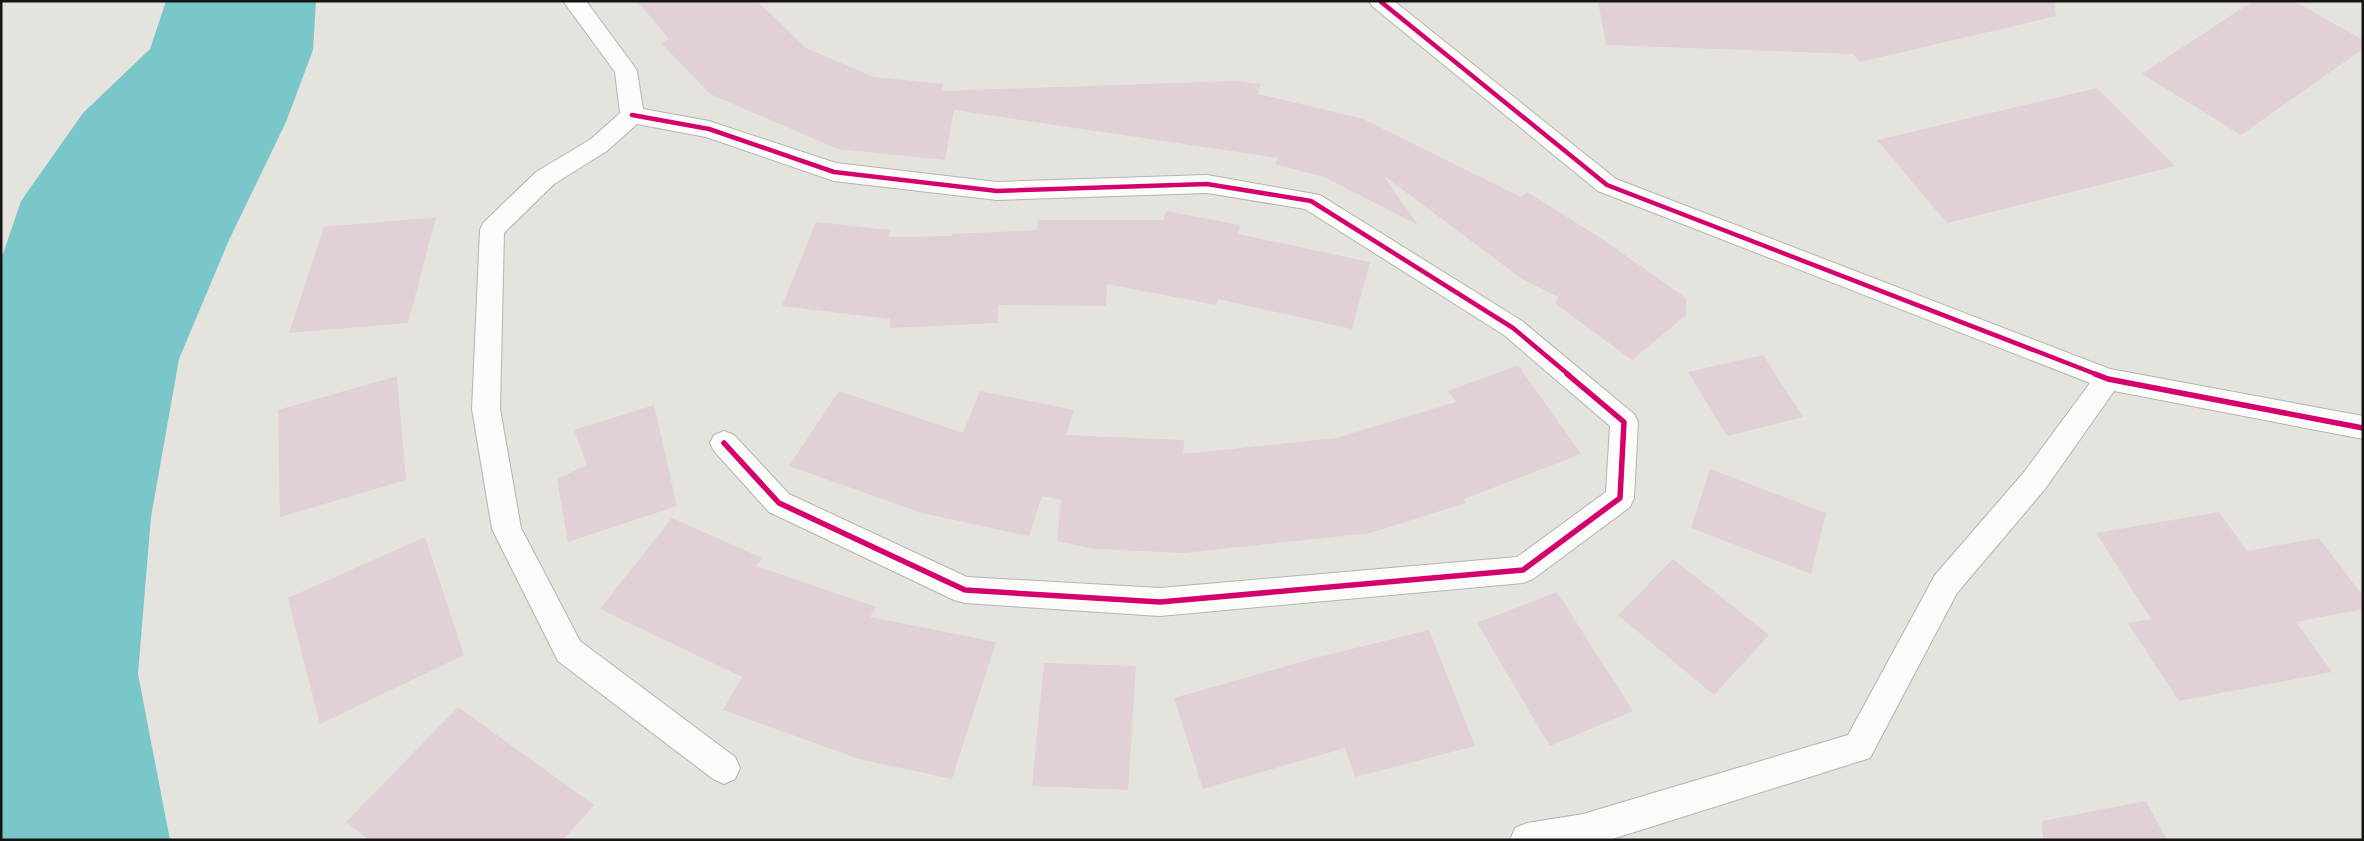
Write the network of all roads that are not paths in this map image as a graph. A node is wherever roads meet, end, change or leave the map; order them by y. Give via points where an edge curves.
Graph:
1 (574, 1) edge
2 (1380, 1) edge
3 (632, 115) junction
4 (2108, 379) junction
5 (2363, 428) edge
6 (724, 443) dead end
7 (724, 768) dead end
8 (1527, 840) edge

1 - 3 street via 626,71
2 - 4 street via 1607,185
3 - 6 street via 709,129 834,172 997,191 1207,184 1311,201 1513,328 1624,422 1620,498 1523,570 1160,602 965,590 779,503
3 - 7 street via 599,146 545,178 492,230 486,409 508,529 569,651
4 - 5 street
4 - 8 street via 2035,480 1946,584 1859,746 1583,831

